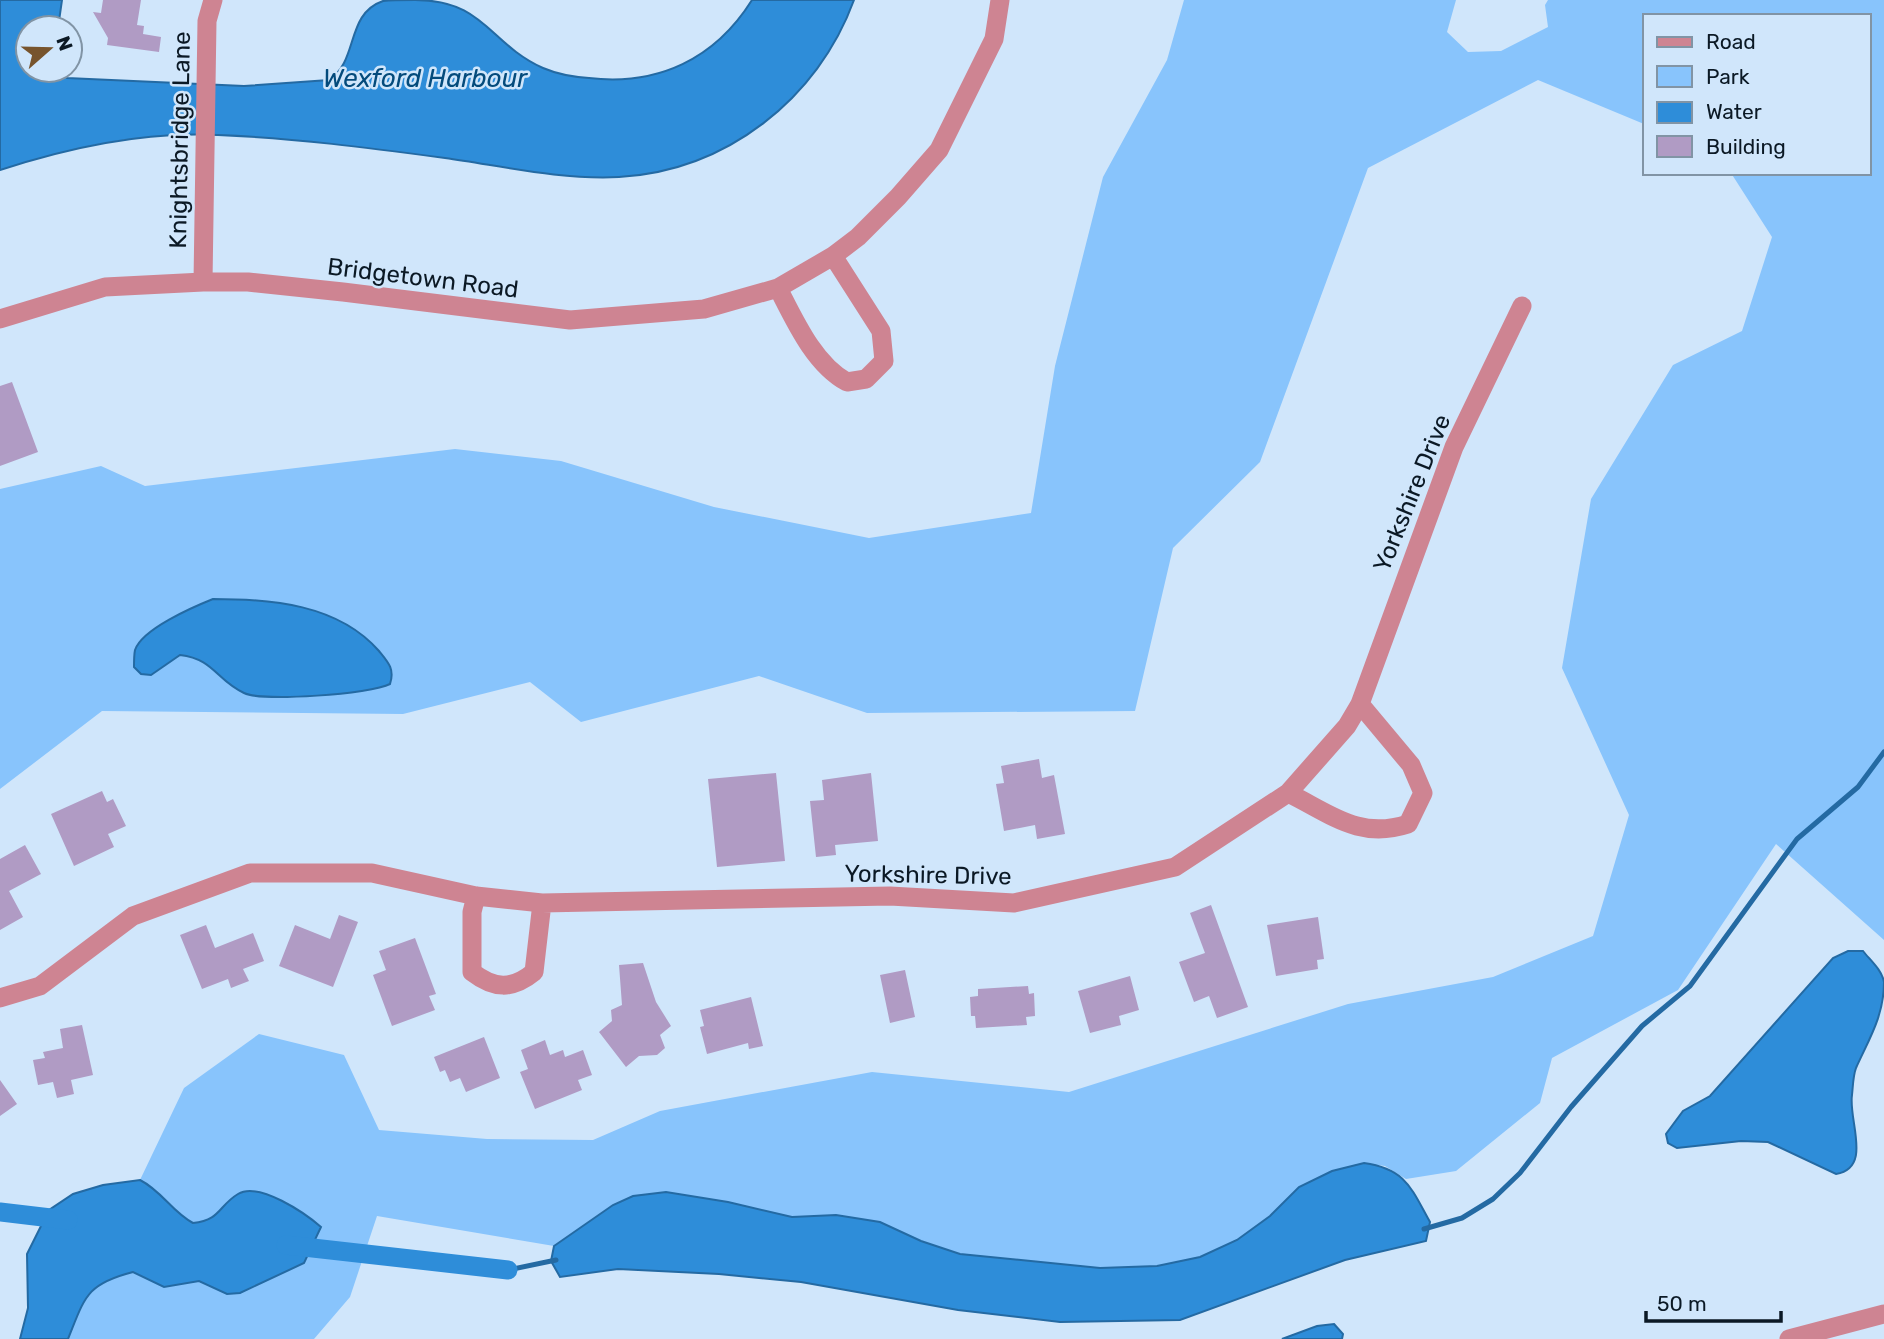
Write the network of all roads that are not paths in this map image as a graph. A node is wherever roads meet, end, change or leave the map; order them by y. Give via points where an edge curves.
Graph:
1 (213, 0) edge
2 (1000, 0) edge
3 (834, 256) junction
4 (203, 282) junction
5 (778, 288) junction
6 (1522, 306) dead end
7 (0, 319) edge
8 (1360, 704) junction
9 (1288, 793) junction
10 (476, 896) junction
11 (542, 903) junction
12 (0, 998) edge
13 (1884, 1314) edge
14 (1789, 1339) edge

1 - 4 street, Knightsbridge Lane via 207,20
2 - 3 street, Bridgetown Road via 994,38 939,150 898,197
3 - 5 street, Bridgetown Road
3 - 5 street via 881,331 884,361 866,379 847,382 834,375
4 - 5 street, Bridgetown Road via 248,282 570,320 704,309
4 - 7 street, Bridgetown Road via 105,287
6 - 8 street, Yorkshire Drive via 1454,447
8 - 9 street, Yorkshire Drive via 1348,726
8 - 9 street via 1410,765 1423,793 1408,824 1386,831 1362,830
9 - 11 street, Yorkshire Drive via 1175,867 1014,903 890,896
10 - 11 street, Yorkshire Drive
10 - 11 street via 472,972 487,984 509,986 534,972
10 - 12 street, Yorkshire Drive via 372,873 250,873 133,916 40,986
13 - 14 street

